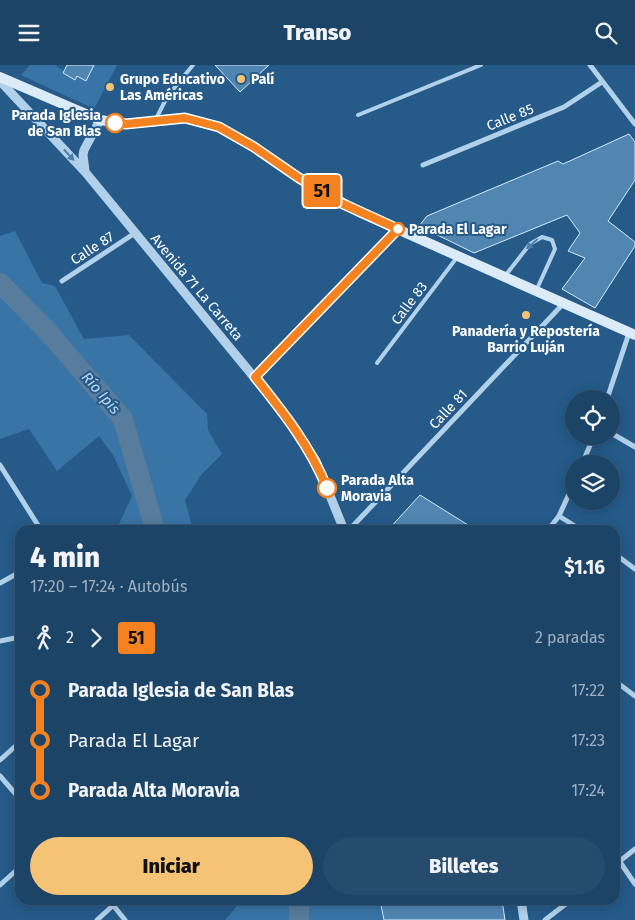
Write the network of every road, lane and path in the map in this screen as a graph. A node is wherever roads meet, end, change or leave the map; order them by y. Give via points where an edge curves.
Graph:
1 (193, 65) edge
2 (481, 65) edge
3 (590, 65) edge
4 (0, 79) edge
5 (602, 82) junction
6 (358, 115) dead end
7 (100, 120) junction
8 (155, 121) junction
9 (635, 123) edge
10 (424, 165) dead end
11 (86, 173) junction
12 (398, 229) junction
13 (135, 233) junction
14 (458, 256) junction
15 (504, 277) junction
16 (62, 281) dead end
17 (535, 292) junction
18 (563, 304) junction
19 (632, 334) edge
20 (378, 363) dead end
21 (255, 377) junction
22 (610, 390) edge
23 (620, 438) edge
24 (635, 447) edge
25 (0, 465) edge
26 (565, 503) edge
27 (559, 516) junction
28 (38, 525) edge
29 (342, 525) edge
30 (354, 525) edge
31 (552, 525) edge
32 (573, 525) edge
33 (620, 558) edge
34 (635, 569) edge
35 (15, 575) edge
36 (0, 583) edge
37 (15, 638) edge
38 (0, 641) edge
39 (620, 685) edge
40 (635, 696) edge
41 (15, 747) edge
42 (0, 760) edge
43 (0, 776) edge
44 (15, 793) edge
45 (635, 849) edge
46 (620, 862) edge
47 (620, 867) edge
48 (15, 872) edge
49 (635, 884) edge
50 (0, 885) edge
51 (113, 905) joint
52 (522, 905) edge
53 (564, 905) edge
54 (97, 920) edge
55 (125, 920) edge
56 (524, 920) edge
57 (545, 920) edge

1 - 8 lane via 167,97
2 - 6 lane
3 - 5 street
4 - 7 main road
4 -> 11 street, Avenida 71 La Carreta
5 - 9 street
5 - 10 street, Calle 85 via 564,107
7 - 8 main road via 126,124
7 - 11 street via 84,150
8 - 12 main road via 185,118 219,127 341,203
11 - 13 street, Avenida 71 La Carreta
12 - 14 main road
12 - 21 street
13 - 16 street, Calle 87
13 - 21 street, Avenida 71 La Carreta
14 - 15 main road
14 - 20 lane, Calle 83
15 - 17 main road
17 -> 15 lane via 555,249 552,240 542,237 533,241
17 - 18 main road
18 - 19 main road
18 - 30 street, Calle 81
19 - 22 street
21 - 29 street, Avenida 71 La Carreta via 316,461
23 - 24 street
25 - 28 street
26 - 27 street
27 - 31 street
27 - 32 street
33 - 34 street
35 - 36 street
37 - 38 street
39 - 40 street
41 - 42 street
43 - 44 street
45 - 46 street
47 - 49 street
48 - 50 street
51 - 54 street
51 - 55 street
52 - 56 street
53 - 57 street

